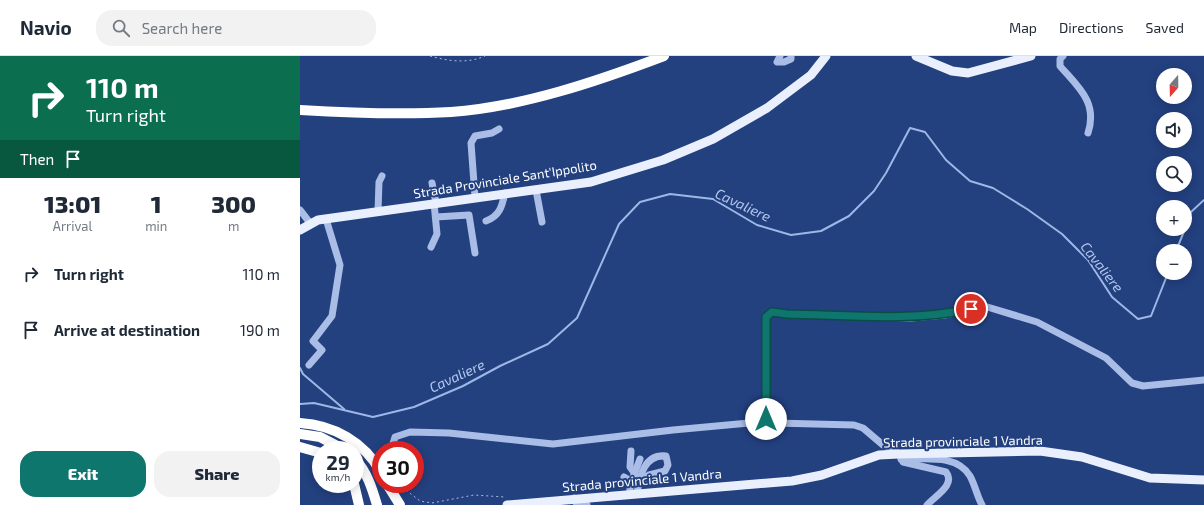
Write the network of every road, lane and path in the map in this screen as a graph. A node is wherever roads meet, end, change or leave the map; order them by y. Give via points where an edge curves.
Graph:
1 (430, 56) edge
2 (485, 56) edge
3 (664, 56) edge
4 (780, 56) edge
5 (791, 56) edge
6 (826, 56) edge
7 (916, 56) edge
8 (1031, 56) edge
9 (1063, 56) edge
10 (300, 110) edge
11 (499, 128) dead end
12 (1088, 132) dead end
13 (382, 176) dead end
14 (432, 183) dead end
15 (536, 190) junction
16 (505, 193) junction
17 (475, 197) junction
18 (435, 203) junction
19 (300, 210) edge
20 (378, 211) junction
21 (436, 217) junction
22 (326, 219) junction
23 (486, 221) dead end
24 (542, 222) dead end
25 (310, 223) junction
26 (300, 230) edge
27 (431, 247) dead end
28 (475, 253) dead end
29 (309, 365) dead end
30 (1204, 380) edge
31 (766, 419) junction
32 (300, 423) edge
33 (300, 434) edge
34 (328, 441) edge
35 (394, 441) edge
36 (300, 447) edge
37 (312, 450) edge
38 (630, 451) dead end
39 (900, 457) junction
40 (640, 459) dead end
41 (372, 460) edge
42 (364, 471) edge
43 (635, 474) junction
44 (624, 477) dead end
45 (1204, 480) edge
46 (639, 483) dead end
47 (633, 490) junction
48 (357, 493) edge
49 (392, 493) edge
50 (410, 493) edge
51 (570, 501) edge
52 (398, 503) edge
53 (511, 504) edge
54 (359, 505) edge
55 (377, 505) edge
56 (587, 505) edge
57 (927, 505) edge
58 (982, 505) edge

1 - 2 path via 469,61
3 - 10 highway via 620,73 551,93 452,112 367,114
4 - 5 street via 777,62 784,62
6 - 15 main road, Strada Provinciale Sant'Ippolito via 799,85 767,108 713,139 663,160 591,182
7 - 8 main road via 952,71 968,73
9 - 12 street via 1060,59 1060,66 1076,83 1090,108 1092,122
11 - 17 street via 492,134 475,136 471,143
13 - 20 street via 379,182
14 - 18 street
15 - 16 main road, Strada Provinciale Sant'Ippolito
15 - 24 street
16 - 17 main road, Strada Provinciale Sant'Ippolito
16 - 23 street via 499,214
17 - 18 main road, Strada Provinciale Sant'Ippolito
18 - 20 main road, Strada Provinciale Sant'Ippolito
18 - 21 street
19 - 25 street
20 - 22 main road, Strada Provinciale Sant'Ippolito
21 - 27 street via 438,234
21 - 28 street via 469,215
22 - 25 main road, Strada Provinciale Sant'Ippolito
22 - 29 street via 340,265 332,316 313,341 322,350
25 - 26 main road, Strada Provinciale Sant'Ippolito
30 - 31 street via 1143,386 1132,383 1106,358 1037,322 984,306 945,315 911,318 772,312 766,317
31 - 35 street via 749,423 552,444 449,433 410,432 395,437
31 - 39 street via 775,423 854,425 863,428 876,441
32 - 41 highway, bridge via 324,426 352,440
33 - 34 highway
36 - 37 highway
38 - 43 street via 630,467
39 - 45 main road, Strada provinciale 1 Vandra via 1040,451 1082,457 1150,478
39 - 47 main road, Strada provinciale 1 Vandra via 878,455 822,475 792,481
39 - 57 street via 903,462 940,469 949,476 946,488
39 - 58 street via 944,460 958,465 970,477
40 - 43 street
42 - 55 highway
43 - 47 street
44 - 47 street via 629,480
46 - 47 street
47 - 51 main road, Strada provinciale 1 Vandra
48 - 54 highway
49 - 52 highway
50 - 53 path via 420,501 432,503 474,495 510,498
51 - 53 main road, Strada provinciale 1 Vandra
51 - 56 street

